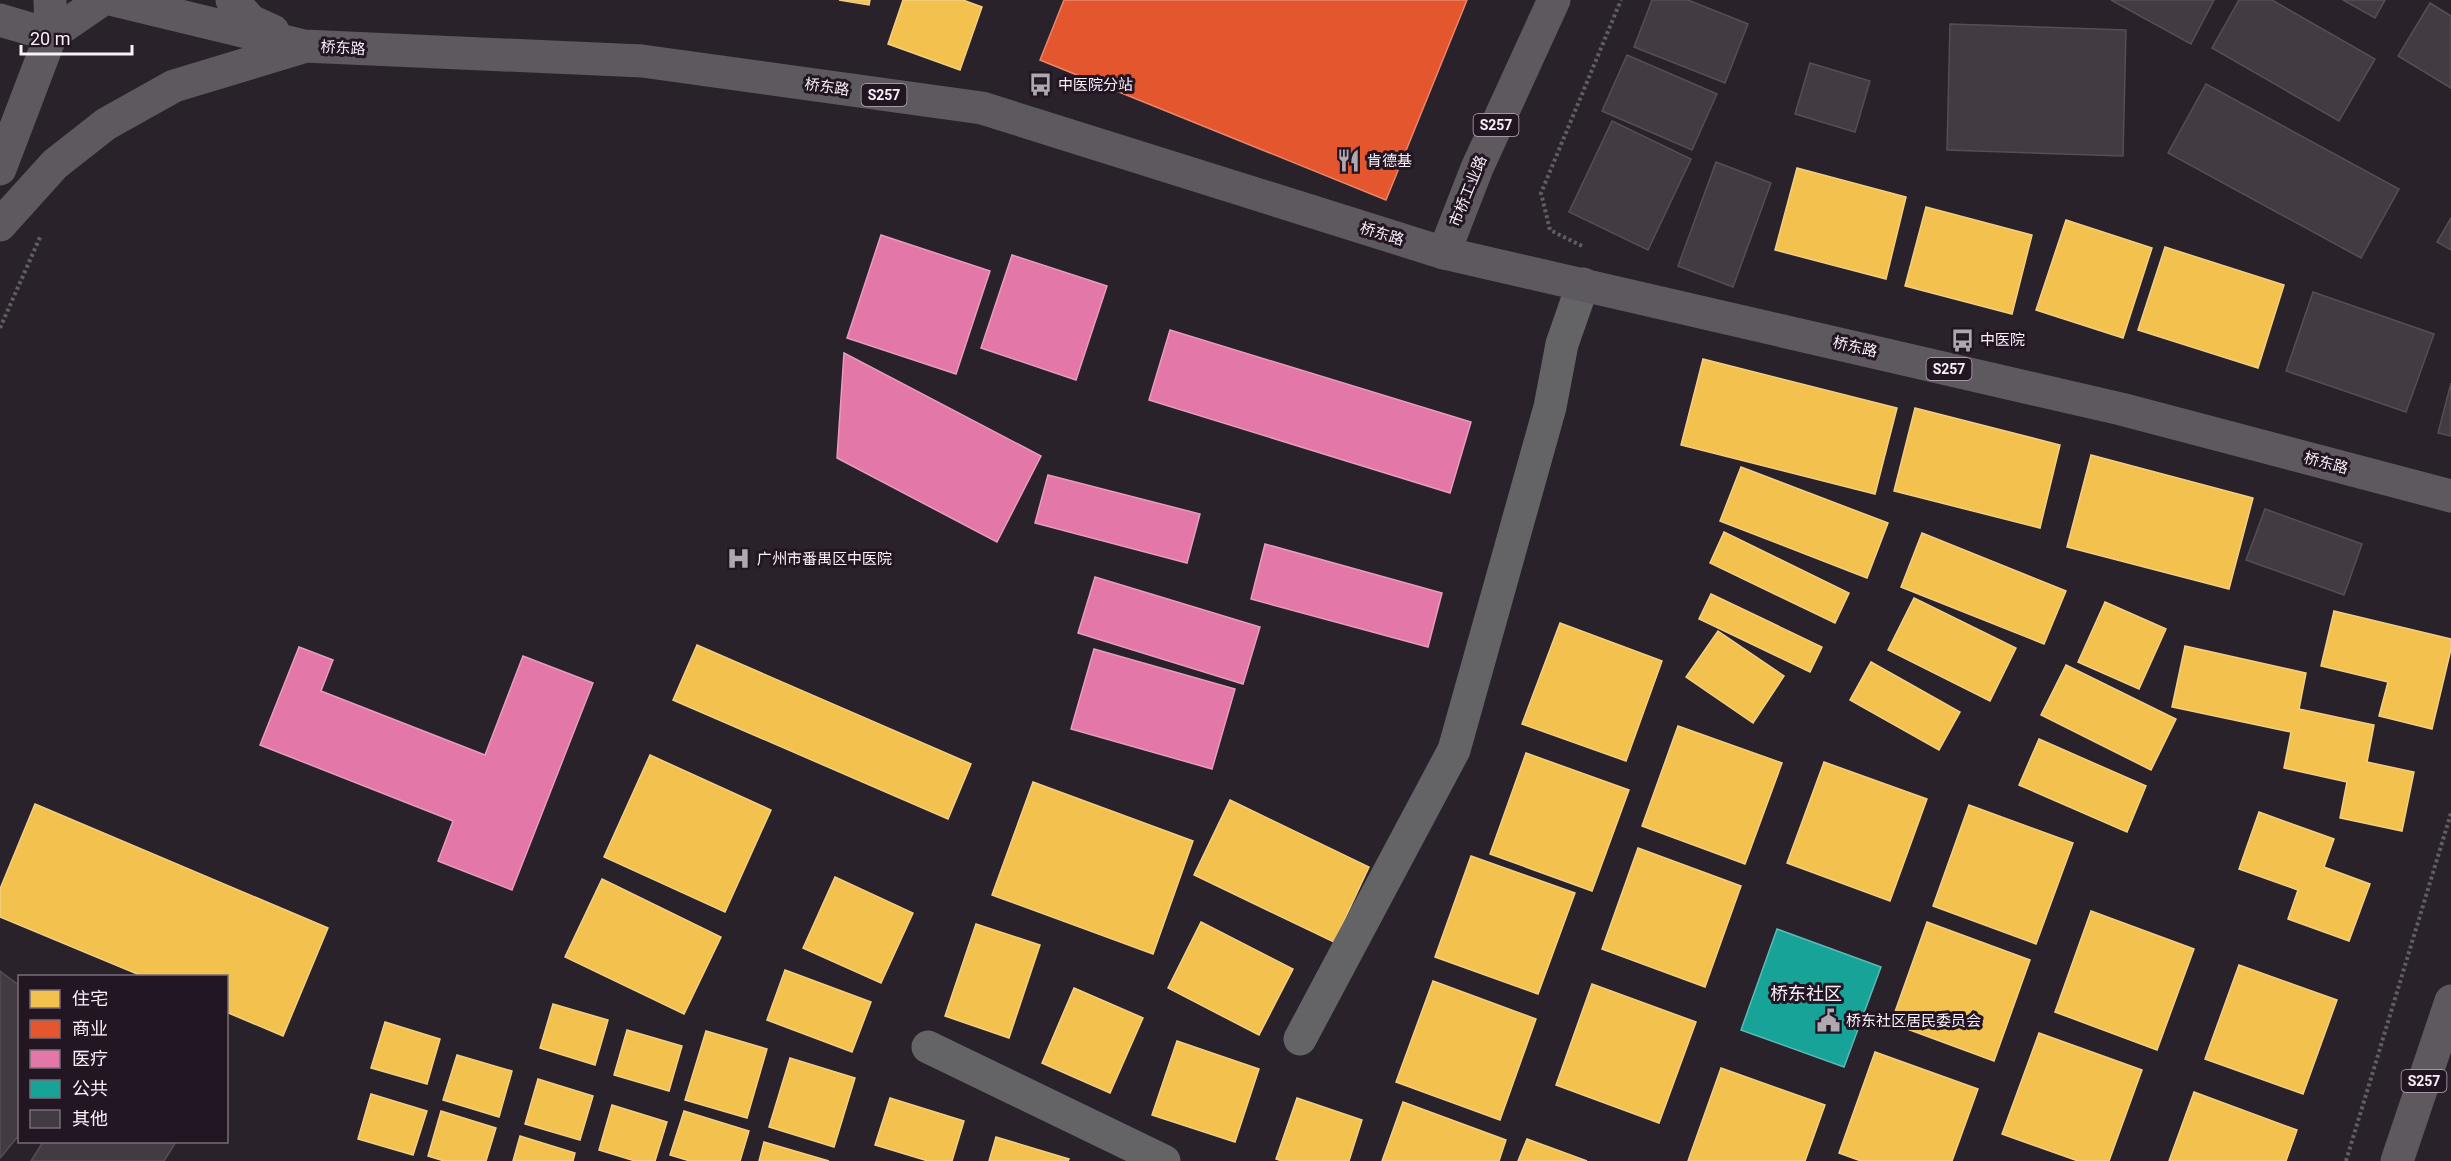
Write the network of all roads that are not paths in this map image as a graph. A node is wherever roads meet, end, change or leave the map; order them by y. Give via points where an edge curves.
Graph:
1 (50, 0) edge
2 (102, 0) edge
3 (114, 0) edge
4 (232, 0) edge
5 (1554, 0) edge
6 (0, 20) edge
7 (51, 35) junction
8 (304, 46) junction
9 (0, 169) edge
10 (0, 225) edge
11 (1444, 253) junction
12 (1583, 284) junction
13 (2451, 496) edge
14 (2451, 1001) edge
15 (1300, 1039) dead end
16 (928, 1047) dead end
17 (1164, 1161) edge
18 (2397, 1161) edge

1 - 7 main road
2 - 7 main road
3 - 8 main road, S257
4 - 8 main road via 251,21
5 - 11 main road, 市桥工业路 / S257 via 1477,168
6 - 7 main road
7 - 9 main road
8 - 10 main road via 174,86 106,124 56,164
8 - 11 main road, 桥东路 / S257 via 642,61 982,108
11 - 12 main road, 桥东路 / S257
12 - 13 main road, 桥东路 / S257 via 2121,409
12 - 15 street via 1562,344 1550,407 1454,750
14 - 18 main road, S257
16 - 17 street

